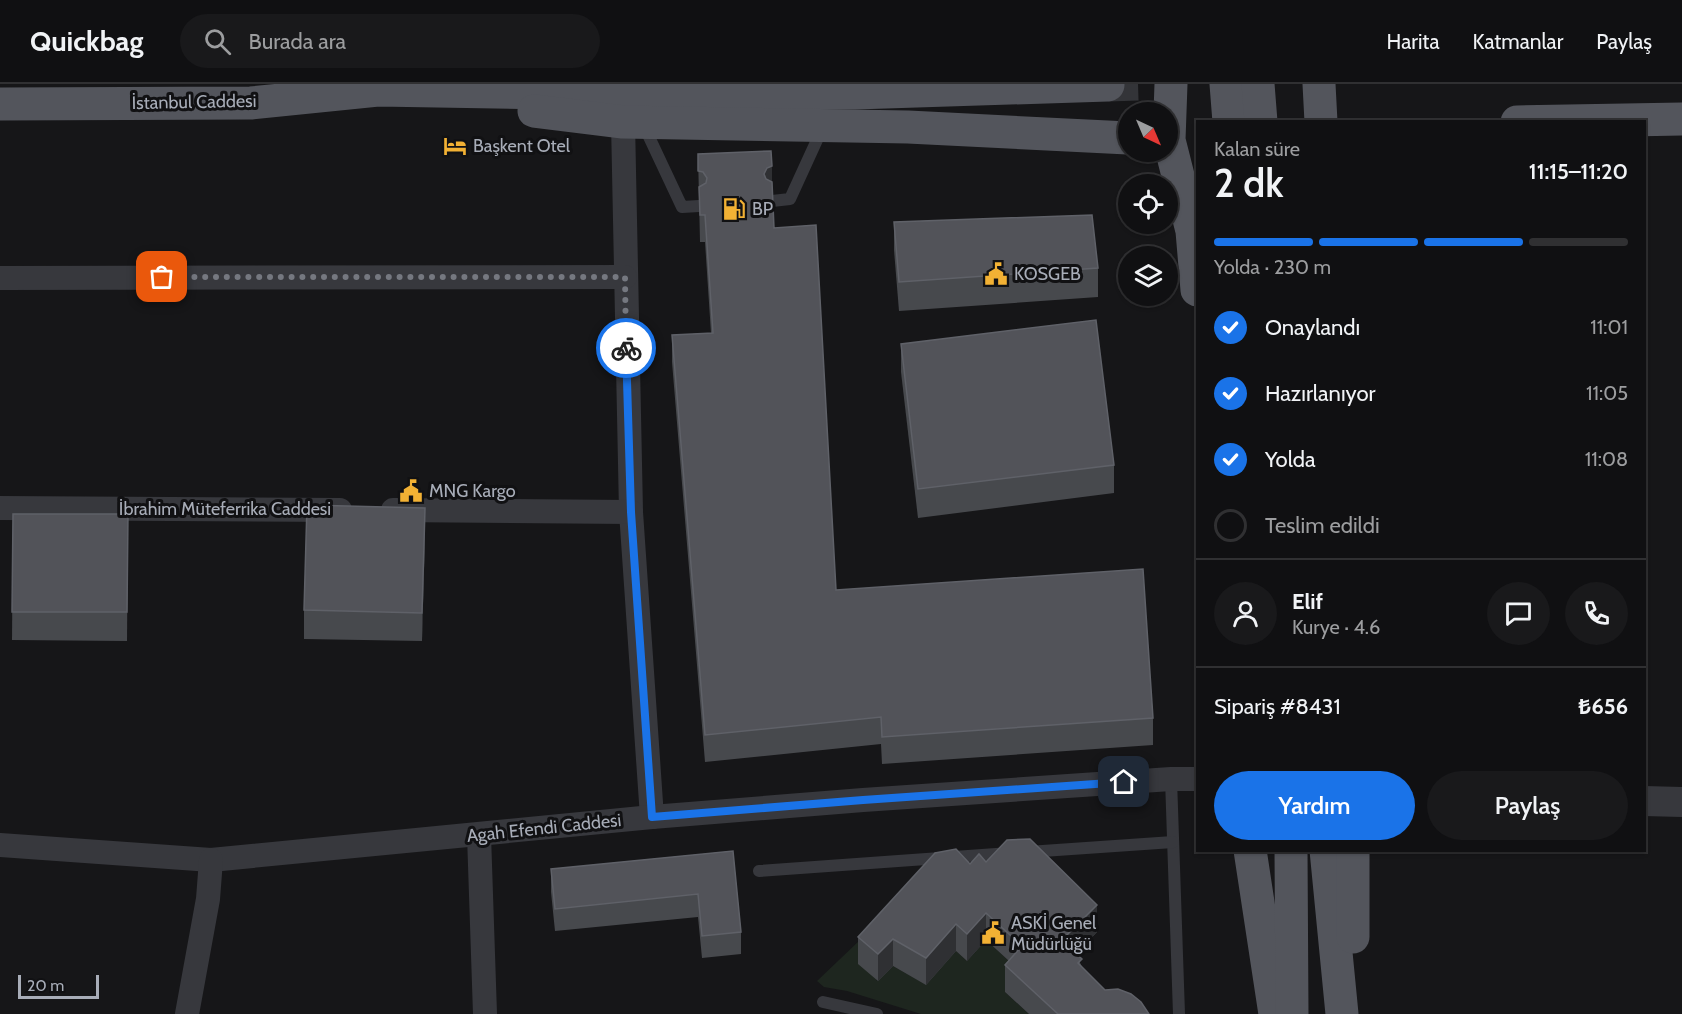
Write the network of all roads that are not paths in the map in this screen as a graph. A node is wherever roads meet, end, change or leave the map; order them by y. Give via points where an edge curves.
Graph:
1 (1171, 84) edge
2 (1226, 84) edge
3 (1258, 84) edge
4 (1319, 84) edge
5 (1108, 85) edge
6 (378, 90) junction
7 (1173, 102) edge
8 (0, 104) edge
9 (1682, 119) edge
10 (1228, 120) edge
11 (1260, 120) edge
12 (1321, 120) edge
13 (1627, 120) edge
14 (633, 123) junction
15 (824, 125) junction
16 (1118, 138) edge
17 (1178, 142) edge
18 (772, 201) edge
19 (699, 206) edge
20 (625, 277) junction
21 (0, 278) edge
22 (1196, 278) edge
23 (0, 508) edge
24 (631, 512) junction
25 (1172, 778) junction
26 (1196, 779) edge
27 (1646, 801) edge
28 (1682, 802) edge
29 (652, 817) junction
30 (479, 835) junction
31 (1173, 842) junction
32 (0, 845) edge
33 (1250, 852) edge
34 (1291, 852) edge
35 (1326, 852) edge
36 (1353, 852) edge
37 (211, 860) junction
38 (759, 871) dead end
39 (824, 1002) dead end
40 (187, 1014) edge
41 (485, 1014) edge
42 (877, 1014) edge
43 (1179, 1014) edge
44 (1275, 1014) edge
45 (1292, 1014) edge
46 (1342, 1014) edge
47 (1352, 1014) edge

1 - 7 main road
2 - 10 main road
3 - 11 main road
4 - 12 main road
5 - 6 main road, İstanbul Caddesi via 855,93
6 - 8 main road, İstanbul Caddesi via 251,103
6 - 14 main road
9 - 13 main road
14 - 15 main road
14 - 19 lane via 682,207
14 - 20 street
15 - 16 main road
15 - 18 lane via 790,199
17 - 22 main road
20 - 21 street
20 - 24 street
23 - 24 street, İbrahim Müteferrika Caddesi
24 - 29 street
25 - 26 street, Agah Efendi Caddesi
25 - 29 street, Agah Efendi Caddesi
25 - 31 lane
27 - 28 street
29 - 30 street, Agah Efendi Caddesi
30 - 37 street, Agah Efendi Caddesi
30 - 41 street
31 - 38 lane
31 - 43 lane
32 - 37 street, Agah Efendi Caddesi
33 - 44 main road
34 - 45 main road
35 - 46 main road
36 - 47 main road
37 - 40 street via 208,899
39 - 42 lane

